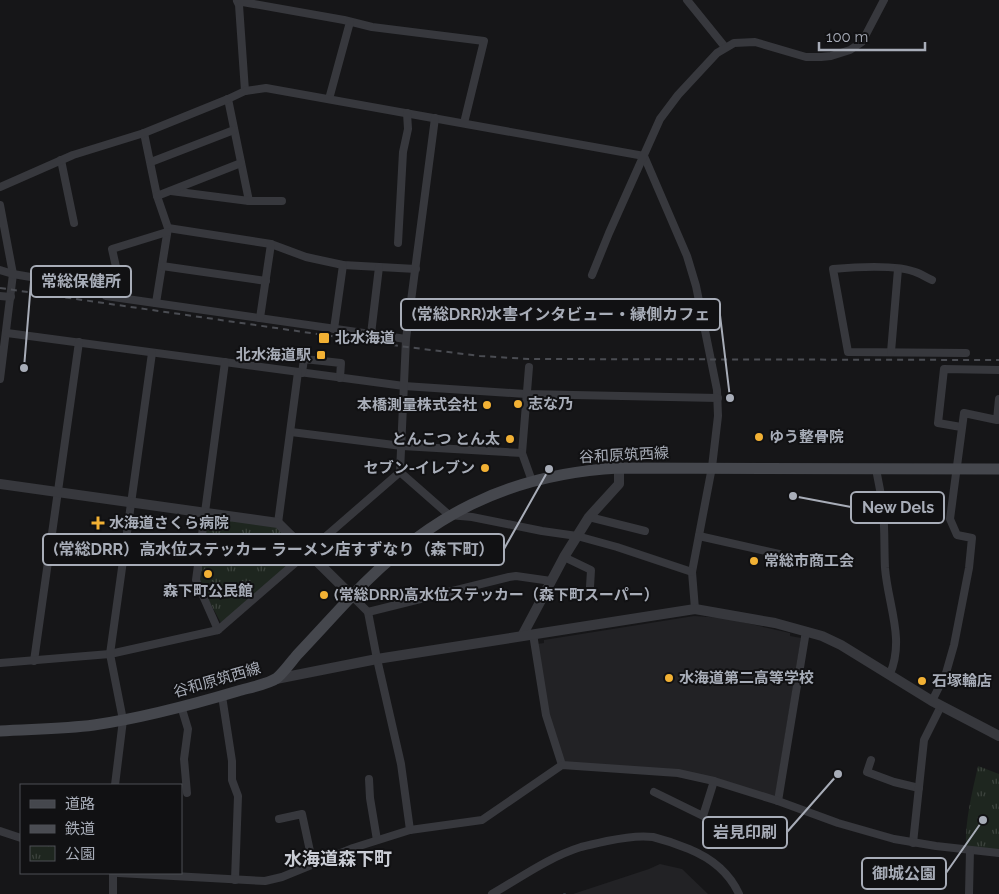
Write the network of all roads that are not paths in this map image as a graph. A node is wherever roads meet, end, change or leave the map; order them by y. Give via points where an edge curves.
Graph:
1 (687, 0) edge
2 (884, 0) edge
3 (350, 22) junction
4 (725, 47) junction
5 (245, 91) junction
6 (228, 99) junction
7 (329, 99) junction
8 (407, 113) junction
9 (435, 118) junction
10 (464, 123) junction
11 (234, 130) junction
12 (144, 133) junction
13 (644, 156) junction
14 (61, 160) junction
15 (151, 162) junction
16 (241, 163) junction
17 (0, 187) edge
18 (171, 191) junction
19 (157, 196) junction
20 (249, 201) junction
21 (282, 201) dead end
22 (0, 205) edge
23 (74, 223) dead end
24 (167, 230) junction
25 (398, 242) dead end
26 (271, 244) junction
27 (343, 265) junction
28 (162, 266) junction
29 (379, 267) junction
30 (416, 269) junction
31 (898, 269) junction
32 (0, 270) edge
33 (13, 274) junction
34 (592, 275) dead end
35 (932, 280) dead end
36 (266, 281) junction
37 (66, 282) dead end
38 (0, 296) edge
39 (106, 296) dead end
40 (11, 298) junction
41 (123, 298) junction
42 (156, 303) junction
43 (260, 318) junction
44 (334, 329) junction
45 (7, 333) junction
46 (371, 334) junction
47 (406, 339) junction
48 (79, 342) junction
49 (152, 352) junction
50 (891, 352) junction
51 (966, 353) dead end
52 (225, 362) junction
53 (529, 367) dead end
54 (999, 370) edge
55 (300, 372) junction
56 (340, 378) junction
57 (0, 379) edge
58 (404, 386) junction
59 (526, 394) junction
60 (718, 398) junction
61 (999, 399) edge
62 (961, 427) junction
63 (291, 432) junction
64 (402, 446) junction
65 (522, 453) junction
66 (712, 467) junction
67 (619, 468) junction
68 (876, 468) junction
69 (956, 469) junction
70 (999, 469) edge
71 (400, 472) junction
72 (532, 481) junction
73 (0, 484) edge
74 (58, 493) junction
75 (131, 502) junction
76 (205, 512) junction
77 (449, 515) junction
78 (589, 517) junction
79 (278, 523) junction
80 (645, 531) dead end
81 (577, 536) junction
82 (699, 536) junction
83 (308, 551) junction
84 (779, 554) dead end
85 (564, 557) junction
86 (692, 572) junction
87 (551, 581) junction
88 (590, 587) dead end
89 (352, 596) junction
90 (695, 609) junction
91 (368, 612) junction
92 (218, 630) junction
93 (806, 631) junction
94 (533, 634) junction
95 (522, 636) junction
96 (110, 654) junction
97 (376, 659) junction
98 (34, 660) junction
99 (0, 663) edge
100 (890, 674) junction
101 (276, 679) junction
102 (222, 696) junction
103 (937, 704) junction
104 (181, 706) junction
105 (123, 720) junction
106 (0, 730) edge
107 (999, 736) edge
108 (871, 760) dead end
109 (562, 765) junction
110 (369, 779) dead end
111 (714, 782) junction
112 (115, 784) edge
113 (919, 788) junction
114 (654, 792) dead end
115 (187, 793) dead end
116 (778, 802) junction
117 (279, 819) dead end
118 (410, 830) junction
119 (0, 831) edge
120 (20, 838) edge
121 (377, 840) junction
122 (912, 842) junction
123 (970, 850) junction
124 (999, 853) edge
125 (313, 864) junction
126 (113, 874) edge
127 (135, 874) edge
128 (235, 880) junction
129 (113, 894) edge
130 (492, 894) edge
131 (739, 894) edge
132 (969, 894) edge

1 - 4 street
2 - 4 street via 862,42 831,56 806,57 755,42 742,41
3 - 5 street via 237,1
3 - 7 street
3 - 10 street via 484,41
4 - 13 street via 668,106
5 - 6 street
5 - 7 street via 266,88
6 - 11 street
6 - 12 street
7 - 8 street
8 - 9 street
8 - 25 street
9 - 10 street
9 - 30 street
10 - 13 street
11 - 15 street
11 - 16 street
12 - 14 street
12 - 15 street
13 - 34 street
13 - 60 street via 687,256
14 - 17 street
14 - 23 street
15 - 19 street
16 - 18 street
16 - 20 street
18 - 19 street
18 - 20 street
19 - 24 street
20 - 21 street
22 - 33 street
24 - 26 street
24 - 28 street
24 - 41 street via 112,249
26 - 27 street via 306,257
26 - 36 street
27 - 29 street
27 - 44 street
28 - 36 street
28 - 42 street
29 - 30 street
29 - 46 street
30 - 47 street
31 - 35 street via 917,272
31 - 50 street
31 - 50 street via 833,269 848,352
32 - 33 street
33 - 37 street
33 - 40 street
36 - 43 street
38 - 40 street
39 - 41 street
40 - 45 street
41 - 42 street
42 - 43 street
43 - 44 street
44 - 46 street
45 - 48 street
45 - 57 street
46 - 47 street
47 - 58 street
48 - 49 street
48 - 74 street
49 - 52 street
49 - 75 street
50 - 51 street
52 - 55 street
52 - 76 street
53 - 59 street
54 - 62 street via 944,369 938,423
55 - 56 street
55 - 56 street via 304,359 341,363
55 - 63 street
56 - 58 street
58 - 59 street
58 - 64 street
59 - 60 street
59 - 65 street
60 - 66 street
61 - 62 street via 997,420 964,413
62 - 69 street
63 - 64 street
63 - 79 street
64 - 65 street
64 - 71 street
65 - 72 street
66 - 67 main road, 谷和原筑西線
66 - 68 main road, 谷和原筑西線
66 - 82 street
67 - 72 main road, 谷和原筑西線
67 - 78 street via 619,484
68 - 69 main road, 谷和原筑西線
68 - 100 street via 883,508 888,592 896,631 897,652
69 - 70 main road, 谷和原筑西線
69 - 103 street via 950,519 957,535 972,538 954,645
71 - 77 street
71 - 83 street
72 - 77 main road, 谷和原筑西線
73 - 74 street
74 - 75 street
74 - 98 street
75 - 76 street
75 - 96 street
76 - 79 street
76 - 92 street via 196,580
77 - 81 street
77 - 89 main road, 谷和原筑西線 via 396,554
78 - 80 street
78 - 81 street
79 - 83 street
81 - 85 street
81 - 86 street
82 - 84 street
82 - 86 street
83 - 89 street
83 - 92 street
85 - 87 street
85 - 88 street via 591,570
86 - 90 street
87 - 91 street via 510,577
87 - 95 street
89 - 91 street
89 - 101 main road, 谷和原筑西線
90 - 93 street
90 - 94 street
91 - 97 street
92 - 96 street
93 - 100 street via 841,645
93 - 116 street
94 - 95 street
94 - 109 street via 546,715
95 - 97 street
96 - 98 street
96 - 105 street
97 - 101 street
97 - 118 street via 401,764
98 - 99 street
100 - 103 street
101 - 102 main road, 谷和原筑西線
102 - 104 main road, 谷和原筑西線
102 - 128 street via 232,780 238,796
103 - 107 street
103 - 113 street via 924,740
104 - 105 main road, 谷和原筑西線
104 - 115 street via 188,729 184,759
105 - 106 main road, 谷和原筑西線
105 - 112 street
108 - 113 street via 867,772
109 - 111 street via 662,772
109 - 118 street via 482,820
110 - 121 street
111 - 114 street via 703,816
111 - 116 street
113 - 122 street
116 - 122 street via 894,840
117 - 125 street via 302,814
118 - 121 street
119 - 120 street
121 - 125 street
122 - 123 street
123 - 124 street
123 - 132 street
125 - 128 street via 266,881
126 - 129 street
127 - 128 street
130 - 131 street via 580,847 640,837 673,842 712,861 733,881

